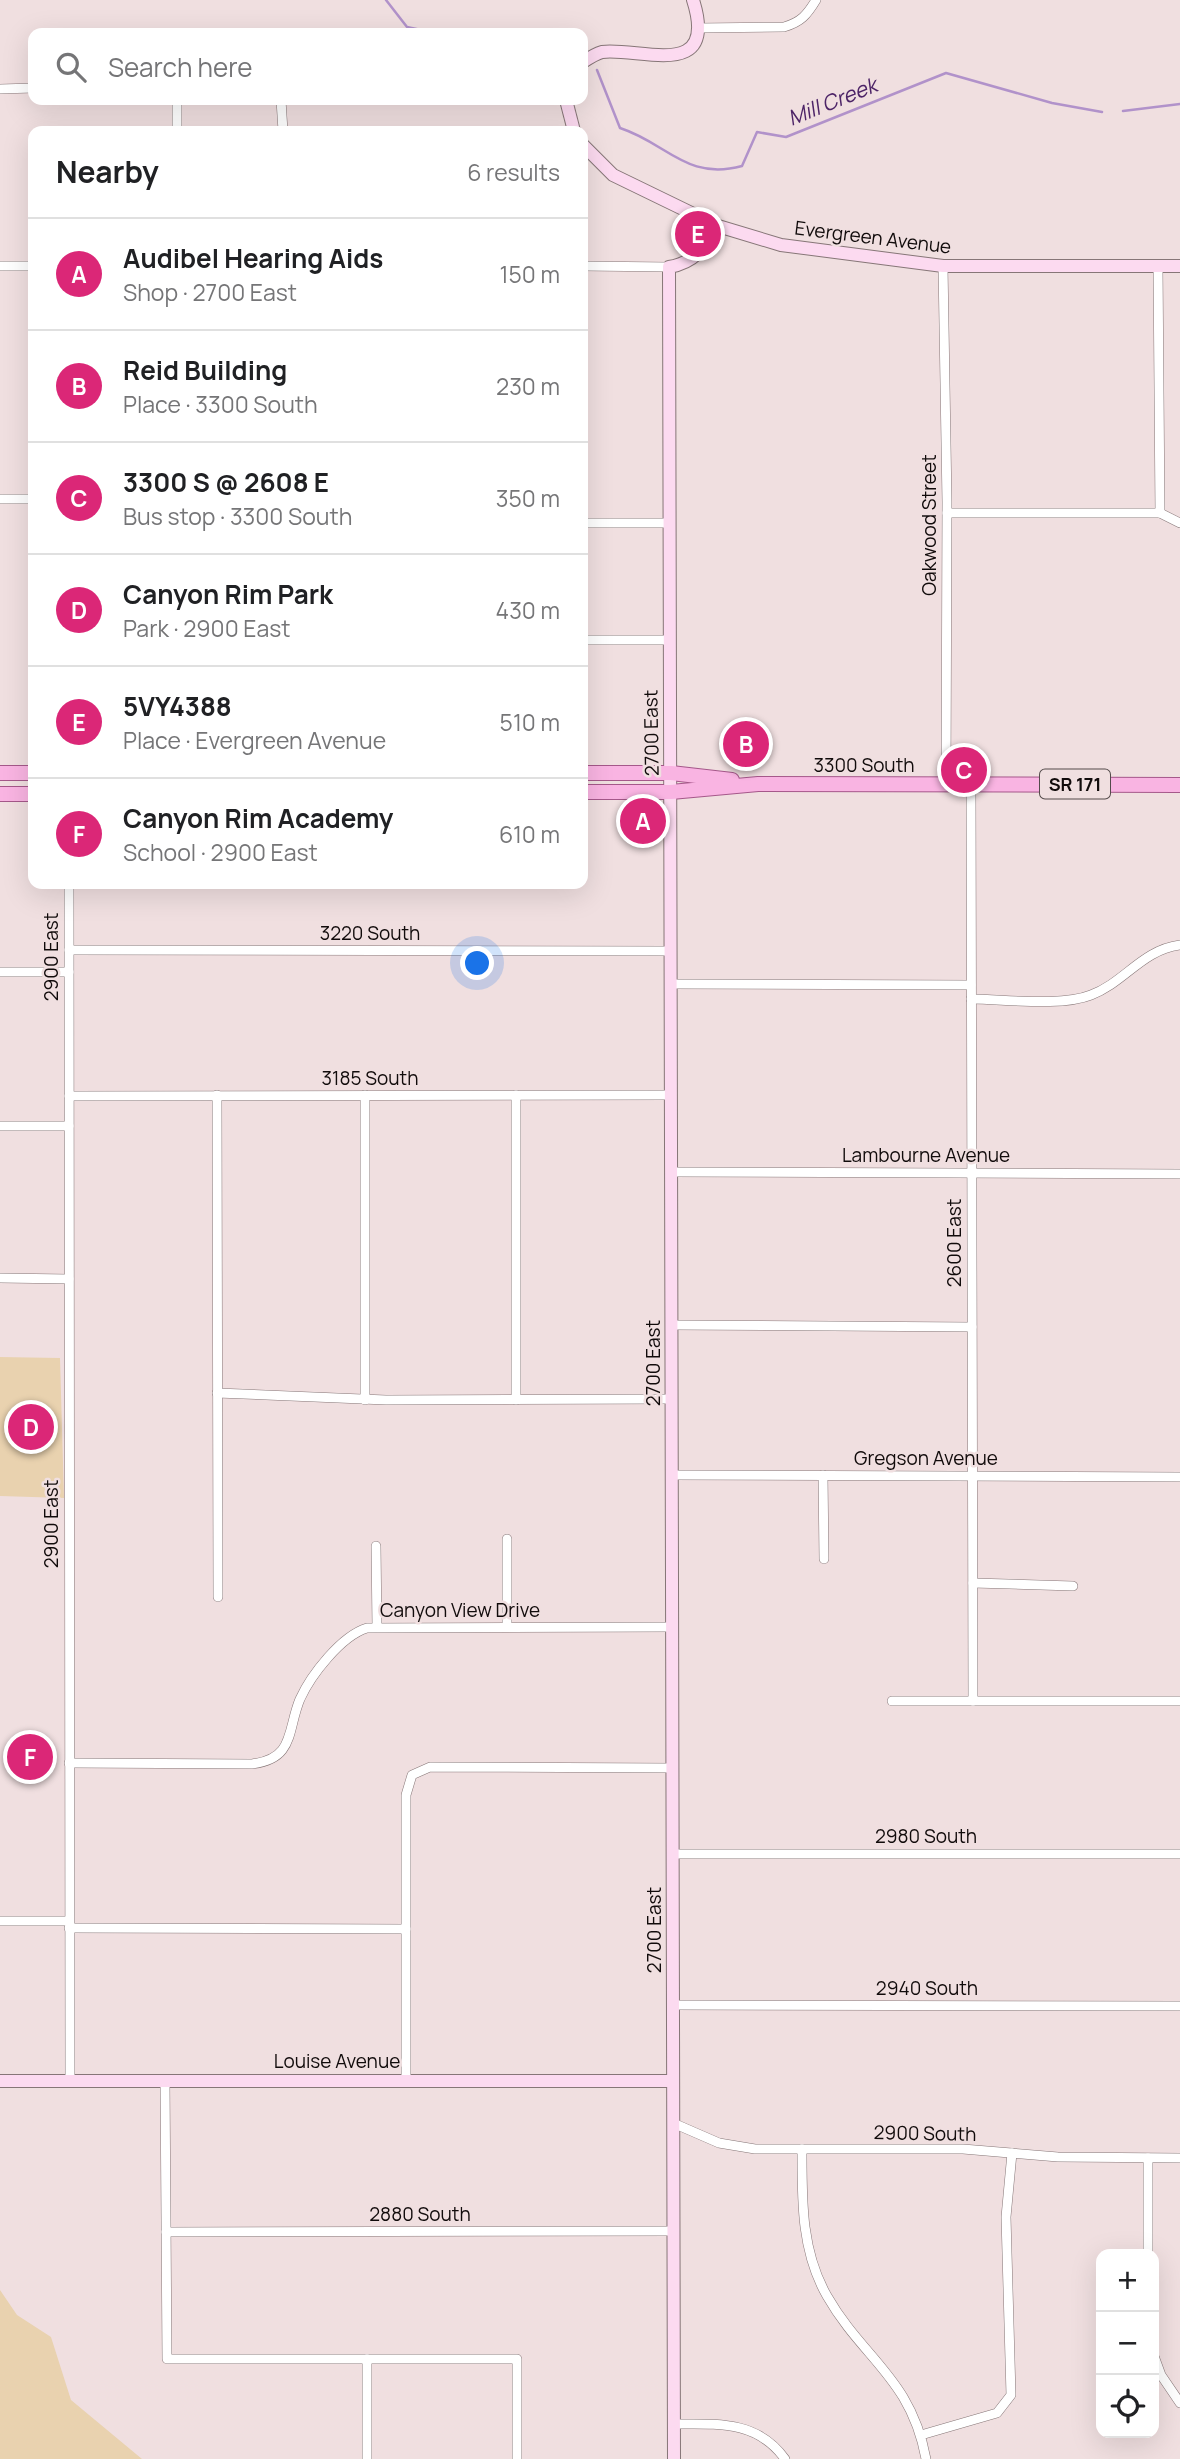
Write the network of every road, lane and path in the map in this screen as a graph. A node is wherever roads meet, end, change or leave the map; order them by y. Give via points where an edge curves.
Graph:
1 (693, 0) edge
2 (816, 0) edge
3 (698, 28) junction
4 (588, 60) edge
5 (28, 88) edge
6 (0, 89) edge
7 (177, 105) edge
8 (281, 105) edge
9 (567, 105) edge
10 (177, 126) edge
11 (283, 126) edge
12 (573, 126) edge
13 (588, 150) edge
14 (718, 226) junction
15 (0, 266) edge
16 (28, 266) edge
17 (588, 266) edge
18 (943, 266) junction
19 (1158, 266) junction
20 (1180, 266) edge
21 (669, 267) junction
22 (0, 499) edge
23 (28, 499) edge
24 (947, 513) junction
25 (1160, 513) junction
26 (588, 523) edge
27 (669, 523) junction
28 (1180, 523) edge
29 (588, 640) edge
30 (669, 640) junction
31 (0, 773) edge
32 (28, 773) edge
33 (588, 773) edge
34 (671, 773) junction
35 (758, 784) junction
36 (946, 784) junction
37 (971, 784) junction
38 (1180, 785) edge
39 (588, 792) edge
40 (671, 792) junction
41 (0, 794) edge
42 (28, 794) edge
43 (69, 889) edge
44 (1180, 946) edge
45 (69, 950) junction
46 (671, 951) junction
47 (0, 972) edge
48 (69, 972) junction
49 (671, 984) junction
50 (971, 985) junction
51 (971, 999) junction
52 (217, 1095) junction
53 (365, 1095) junction
54 (516, 1095) junction
55 (671, 1095) junction
56 (69, 1096) junction
57 (0, 1126) edge
58 (69, 1126) junction
59 (672, 1172) junction
60 (972, 1173) junction
61 (1180, 1174) edge
62 (0, 1278) edge
63 (69, 1279) junction
64 (672, 1325) junction
65 (972, 1327) junction
66 (217, 1393) junction
67 (672, 1399) junction
68 (365, 1400) junction
69 (516, 1400) junction
70 (672, 1475) junction
71 (824, 1475) junction
72 (972, 1476) junction
73 (1180, 1477) edge
74 (507, 1539) dead end
75 (376, 1546) dead end
76 (824, 1559) dead end
77 (973, 1583) junction
78 (1073, 1586) dead end
79 (218, 1597) dead end
80 (377, 1627) junction
81 (507, 1627) junction
82 (673, 1627) junction
83 (892, 1701) dead end
84 (973, 1701) junction
85 (1180, 1701) edge
86 (69, 1763) junction
87 (673, 1768) junction
88 (673, 1854) junction
89 (1180, 1854) edge
90 (0, 1921) edge
91 (69, 1925) junction
92 (406, 1929) junction
93 (673, 2005) junction
94 (1180, 2006) edge
95 (0, 2081) edge
96 (70, 2081) junction
97 (165, 2081) junction
98 (406, 2081) junction
99 (673, 2081) junction
100 (673, 2123) junction
101 (802, 2150) junction
102 (1012, 2153) junction
103 (1148, 2158) junction
104 (1180, 2158) edge
105 (674, 2231) junction
106 (166, 2232) junction
107 (1148, 2249) edge
108 (367, 2359) junction
109 (1159, 2370) edge
110 (1180, 2403) edge
111 (674, 2424) junction
112 (921, 2435) junction
113 (368, 2459) edge
114 (517, 2459) edge
115 (674, 2459) edge
116 (785, 2459) edge
117 (926, 2459) edge

1 - 3 street
2 - 3 street via 804,18 784,27
3 - 4 street via 690,45 671,56 604,52
5 - 6 street
7 - 10 street
8 - 11 street
9 - 12 street
13 - 14 street via 613,175
14 - 18 street, Evergreen Avenue via 799,249
14 - 21 street via 702,251
15 - 16 street
17 - 21 street
18 - 19 street, Evergreen Avenue
18 - 24 street, Oakwood Street
19 - 20 street, Evergreen Avenue
19 - 25 street
21 - 27 street, 2700 East
22 - 23 street
24 - 25 street
24 - 36 street, Oakwood Street
25 - 28 street
26 - 27 street
27 - 30 street, 2700 East
29 - 30 street
30 - 34 street, 2700 East
31 - 32 main road
33 - 34 main road, 3300 South / SR 171
34 - 35 main road, 3300 South / SR 171
34 - 40 street, 2700 East
35 - 36 main road, 3300 South / SR 171
35 - 40 main road, 3300 South / SR 171
36 - 37 main road, 3300 South / SR 171
37 - 38 main road, 3300 South / SR 171
37 - 50 street, 2600 East
39 - 40 main road, 3300 South / SR 171
40 - 46 street, 2700 East
41 - 42 main road
43 - 45 street, 2900 East
44 - 51 street via 1153,953 1093,995
45 - 46 street, 3220 South
45 - 48 street, 2900 East
46 - 49 street, 2700 East
47 - 48 street
48 - 56 street, 2900 East
49 - 50 street
49 - 55 street, 2700 East
50 - 51 street, 2600 East
51 - 60 street, 2600 East
52 - 53 street, 3185 South
52 - 56 street, 3185 South
52 - 66 street
53 - 54 street, 3185 South
53 - 68 street
54 - 55 street, 3185 South
54 - 69 street
55 - 59 street, 2700 East
56 - 58 street, 2900 East
57 - 58 street
58 - 63 street, 2900 East
59 - 60 street, Lambourne Avenue
59 - 64 street, 2700 East
60 - 61 street, Lambourne Avenue
60 - 65 street, 2600 East
62 - 63 street
63 - 86 street, 2900 East
64 - 65 street
64 - 67 street, 2700 East
65 - 72 street, 2600 East
66 - 68 street
66 - 79 street
67 - 69 street
67 - 70 street, 2700 East
68 - 69 street
70 - 71 street, Gregson Avenue
70 - 82 street, 2700 East
71 - 72 street, Gregson Avenue
71 - 76 street
72 - 73 street, Gregson Avenue
72 - 77 street, 2600 East
74 - 81 street
75 - 80 street
77 - 78 street
77 - 84 street, 2600 East
80 - 81 street, Canyon View Drive
80 - 86 street, Canyon View Drive via 354,1633 334,1651 302,1695 285,1747 267,1760
81 - 82 street, Canyon View Drive
82 - 87 street, 2700 East
83 - 84 street
84 - 85 street
86 - 91 street, 2900 East
87 - 88 street, 2700 East
87 - 92 street via 430,1767 412,1774 406,1795
88 - 89 street, 2980 South
88 - 93 street, 2700 East
90 - 91 street
91 - 92 street
91 - 96 street, 2900 East
92 - 98 street
93 - 94 street, 2940 South
93 - 99 street, 2700 East
95 - 96 street, Louise Avenue
96 - 97 street, Louise Avenue
97 - 98 street, Louise Avenue
97 - 106 street
98 - 99 street, Louise Avenue
99 - 100 street, 2700 East
100 - 101 street, 2900 South via 729,2146
100 - 105 street, 2700 East
101 - 102 street, 2900 South
101 - 112 street via 804,2228 814,2270 835,2308 901,2391
102 - 103 street, 2900 South
102 - 112 street via 1006,2217 1009,2400 991,2415
103 - 104 street, 2900 South
103 - 107 street
105 - 106 street, 2880 South
105 - 111 street, 2700 East
106 - 108 street via 167,2359
108 - 113 street
108 - 114 street via 517,2359
109 - 110 street
111 - 115 street, 2700 East
111 - 116 street via 748,2429
112 - 117 street

